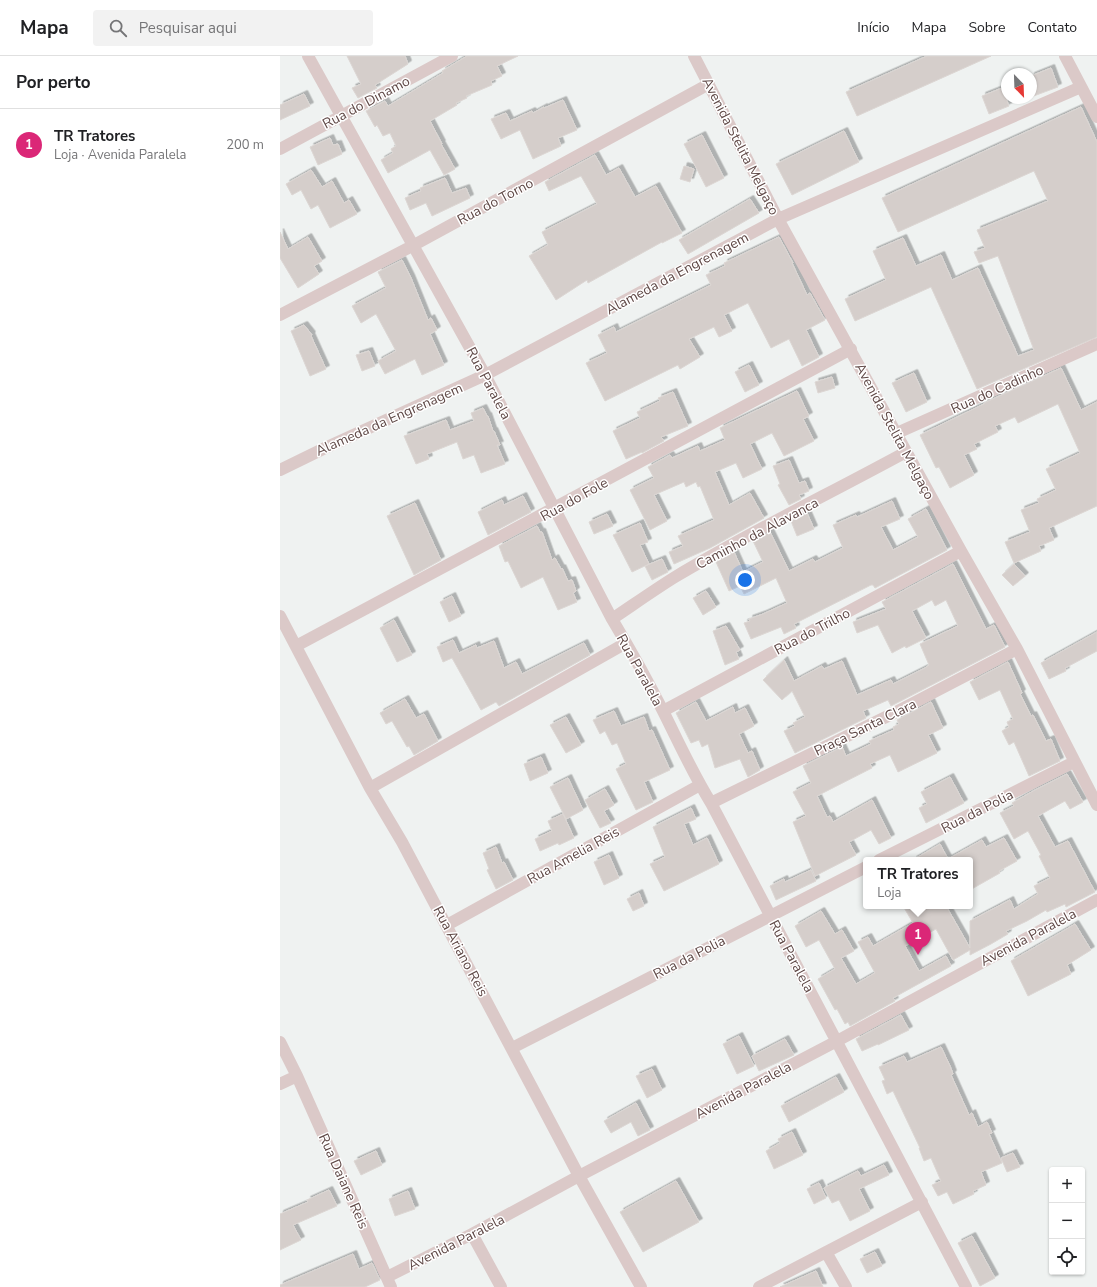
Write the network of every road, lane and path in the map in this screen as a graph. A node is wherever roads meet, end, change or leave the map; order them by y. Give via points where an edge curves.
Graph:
1 (308, 56) edge
2 (452, 56) edge
3 (694, 56) edge
4 (1065, 56) edge
5 (709, 84) junction
6 (1081, 87) junction
7 (341, 115) junction
8 (1097, 117) edge
9 (280, 149) edge
10 (778, 219) junction
11 (414, 245) junction
12 (280, 315) edge
13 (1097, 344) edge
14 (851, 349) junction
15 (485, 375) junction
16 (897, 433) junction
17 (906, 452) junction
18 (280, 470) edge
19 (556, 509) junction
20 (961, 551) junction
21 (280, 616) edge
22 (612, 619) junction
23 (626, 643) junction
24 (296, 646) junction
25 (1017, 649) junction
26 (663, 711) junction
27 (1074, 762) junction
28 (700, 785) junction
29 (370, 788) junction
30 (711, 802) junction
31 (1097, 805) edge
32 (885, 857) edge
33 (863, 868) edge
34 (1097, 900) edge
35 (770, 915) junction
36 (447, 925) junction
37 (837, 1041) junction
38 (280, 1042) edge
39 (512, 1048) junction
40 (297, 1076) junction
41 (280, 1084) edge
42 (579, 1176) junction
43 (922, 1202) junction
44 (472, 1234) junction
45 (826, 1252) junction
46 (389, 1282) edge
47 (501, 1287) edge
48 (641, 1287) edge
49 (758, 1287) edge
50 (846, 1287) edge
51 (966, 1287) edge

1 - 7 street, Rua Paralela
2 - 7 street, Rua do Dinamo
3 - 5 street, Avenida Stelita Melgaço
4 - 6 street
5 - 10 street, Avenida Stelita Melgaço
5 - 11 street, Rua do Torno
6 - 8 street
6 - 10 street, Alameda da Engrenagem
7 - 9 street, Rua do Dinamo
7 - 11 street, Rua Paralela
10 - 14 street, Avenida Stelita Melgaço
10 - 15 street, Alameda da Engrenagem
11 - 12 street, Rua do Torno
11 - 15 street, Rua Paralela
13 - 16 street, Rua do Cadinho
14 - 16 street, Avenida Stelita Melgaço
14 - 19 street, Rua do Fole
15 - 18 street, Alameda da Engrenagem
15 - 19 street, Rua Paralela
16 - 17 street, Avenida Stelita Melgaço
17 - 20 street, Avenida Stelita Melgaço
17 - 22 street, Caminho da Alavanca via 729,547
19 - 22 street, Rua Paralela
19 - 24 street, Rua do Fole
20 - 25 street, Avenida Stelita Melgaço
20 - 26 street, Rua do Trilho
21 - 24 street, Rua Ariano Reis
22 - 23 street, Rua Paralela
23 - 26 street, Rua Paralela
23 - 29 street
24 - 29 street, Rua Ariano Reis
25 - 27 street, Avenida Stelita Melgaço
25 - 30 street, Praça Santa Clara via 894,713
26 - 28 street, Rua Paralela
27 - 31 street, Avenida Stelita Melgaço
27 - 32 street, Rua da Polia
28 - 30 street, Rua Paralela
28 - 36 street, Rua Amelia Reis
29 - 36 street, Rua Ariano Reis
30 - 35 street, Rua Paralela
33 - 35 street, Rua da Polia
34 - 37 street, Avenida Paralela
35 - 37 street, Rua Paralela
35 - 39 street, Rua da Polia
36 - 39 street, Rua Ariano Reis
37 - 42 street, Avenida Paralela
37 - 43 street, Rua Paralela
38 - 40 street, Rua Daiane Reis
39 - 42 street, Rua Ariano Reis
40 - 41 street
40 - 46 street, Rua Daiane Reis
42 - 44 street, Avenida Paralela
42 - 48 street, Rua Ariano Reis
43 - 45 street
43 - 51 street, Rua Paralela
44 - 46 street, Avenida Paralela
44 - 47 street
45 - 49 street
45 - 50 street

